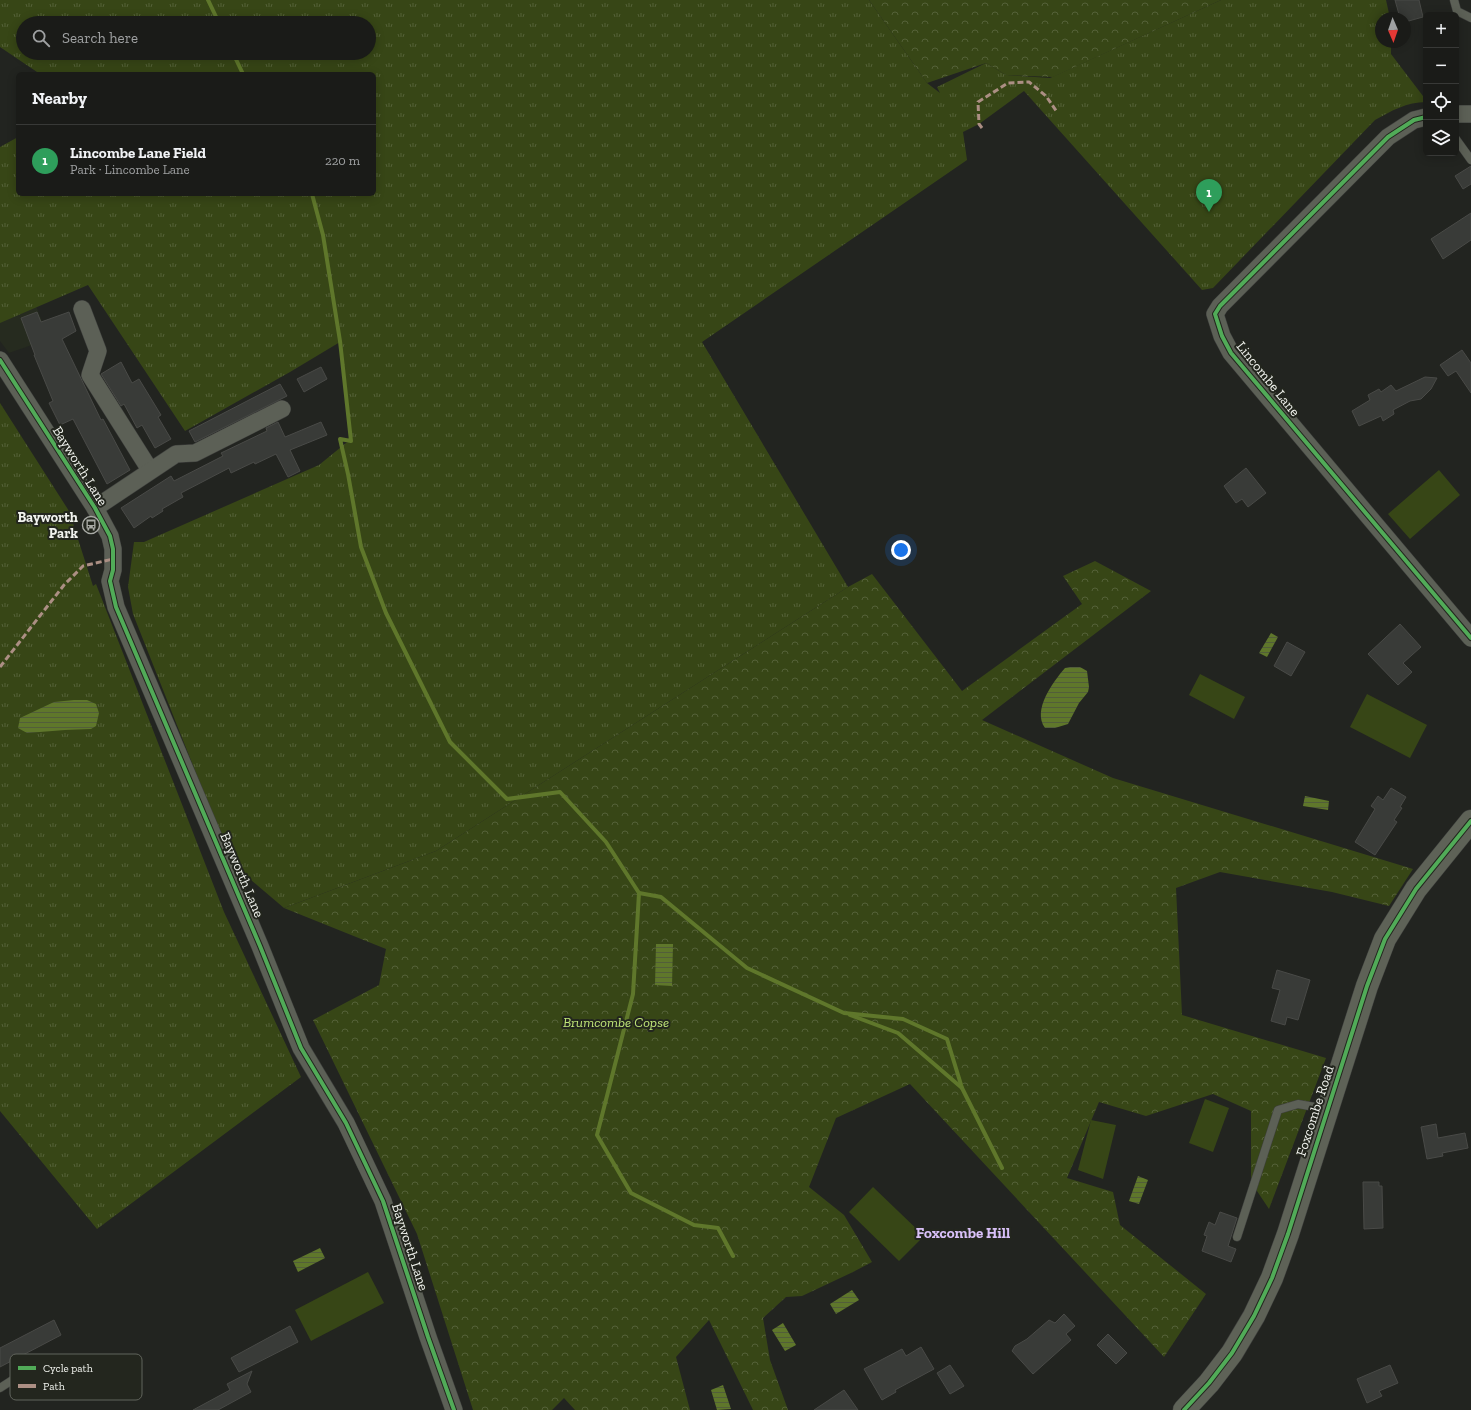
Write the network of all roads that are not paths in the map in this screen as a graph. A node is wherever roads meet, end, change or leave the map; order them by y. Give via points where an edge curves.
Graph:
1 (1454, 0) edge
2 (1471, 18) edge
3 (1459, 114) edge
4 (1471, 114) edge
5 (1423, 118) edge
6 (1459, 143) edge
7 (1471, 160) edge
8 (82, 309) dead end
9 (0, 360) edge
10 (282, 409) dead end
11 (150, 470) junction
12 (95, 508) junction
13 (1471, 638) edge
14 (1471, 821) edge
15 (1327, 1109) junction
16 (1237, 1237) dead end
17 (10, 1382) edge
18 (0, 1388) edge
19 (1191, 1408) edge
20 (454, 1410) edge

1 - 2 lane via 1457,11
3 - 4 street
5 - 13 street, Lincombe Lane via 1414,120 1388,137 1220,306 1215,314 1231,353
6 - 7 lane
8 - 11 street via 98,350 90,375
9 - 12 street, Bayworth Lane
10 - 11 street via 195,453 176,454
11 - 12 street
12 - 20 street, Bayworth Lane via 110,536 113,549 110,581 116,607 301,1048 346,1123 383,1202
14 - 15 street, Foxcombe Road via 1416,889 1385,939
15 - 16 lane via 1298,1104 1278,1110
15 - 19 street, Foxcombe Road via 1272,1278 1232,1353
17 - 18 lane

